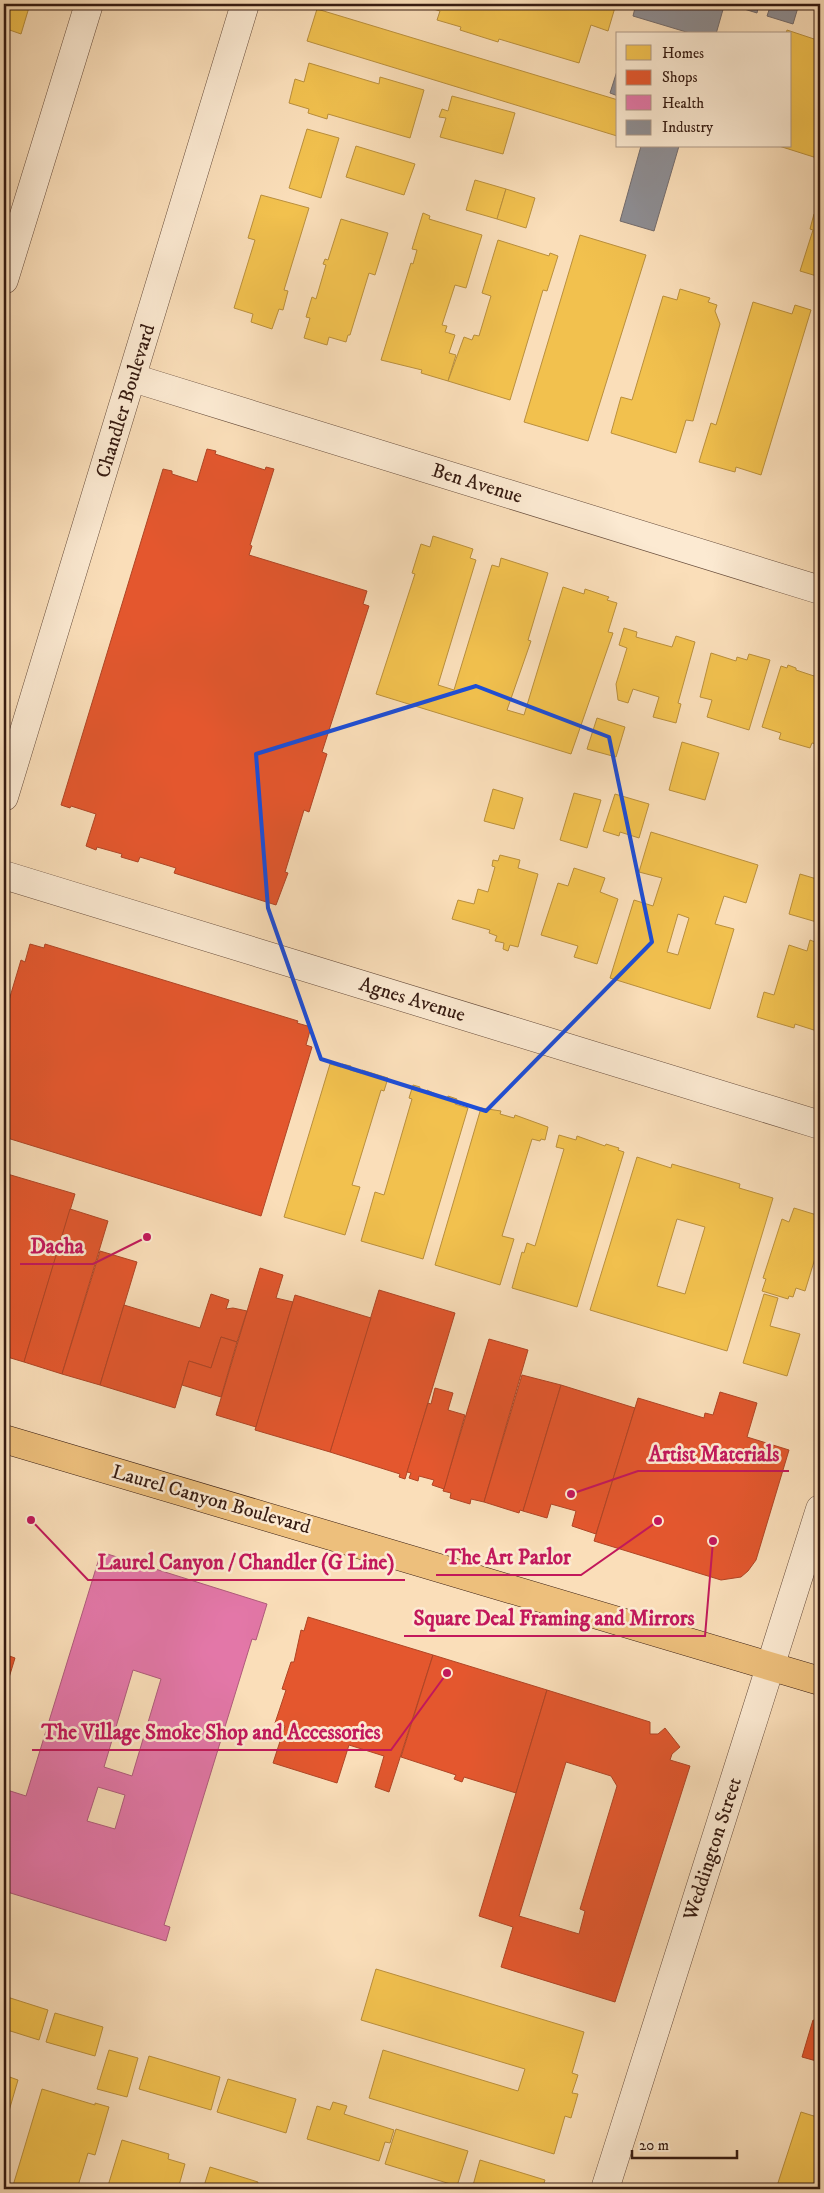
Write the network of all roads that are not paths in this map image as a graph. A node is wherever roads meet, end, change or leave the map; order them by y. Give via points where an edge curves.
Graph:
1 (89, 4) edge
2 (245, 4) edge
3 (4, 280) edge
4 (133, 378) junction
5 (820, 590) edge
6 (4, 797) edge
7 (4, 875) edge
8 (820, 1125) edge
9 (4, 1439) edge
10 (820, 1509) edge
11 (772, 1666) junction
12 (820, 1681) edge
13 (604, 2189) edge

1 - 3 street
2 - 4 street, Chandler Boulevard
4 - 5 street, Ben Avenue
4 - 6 street, Chandler Boulevard
7 - 8 street, Agnes Avenue
9 - 11 main road, Laurel Canyon Boulevard
10 - 11 street, Weddington Street
11 - 12 main road, Laurel Canyon Boulevard
11 - 13 street, Weddington Street

